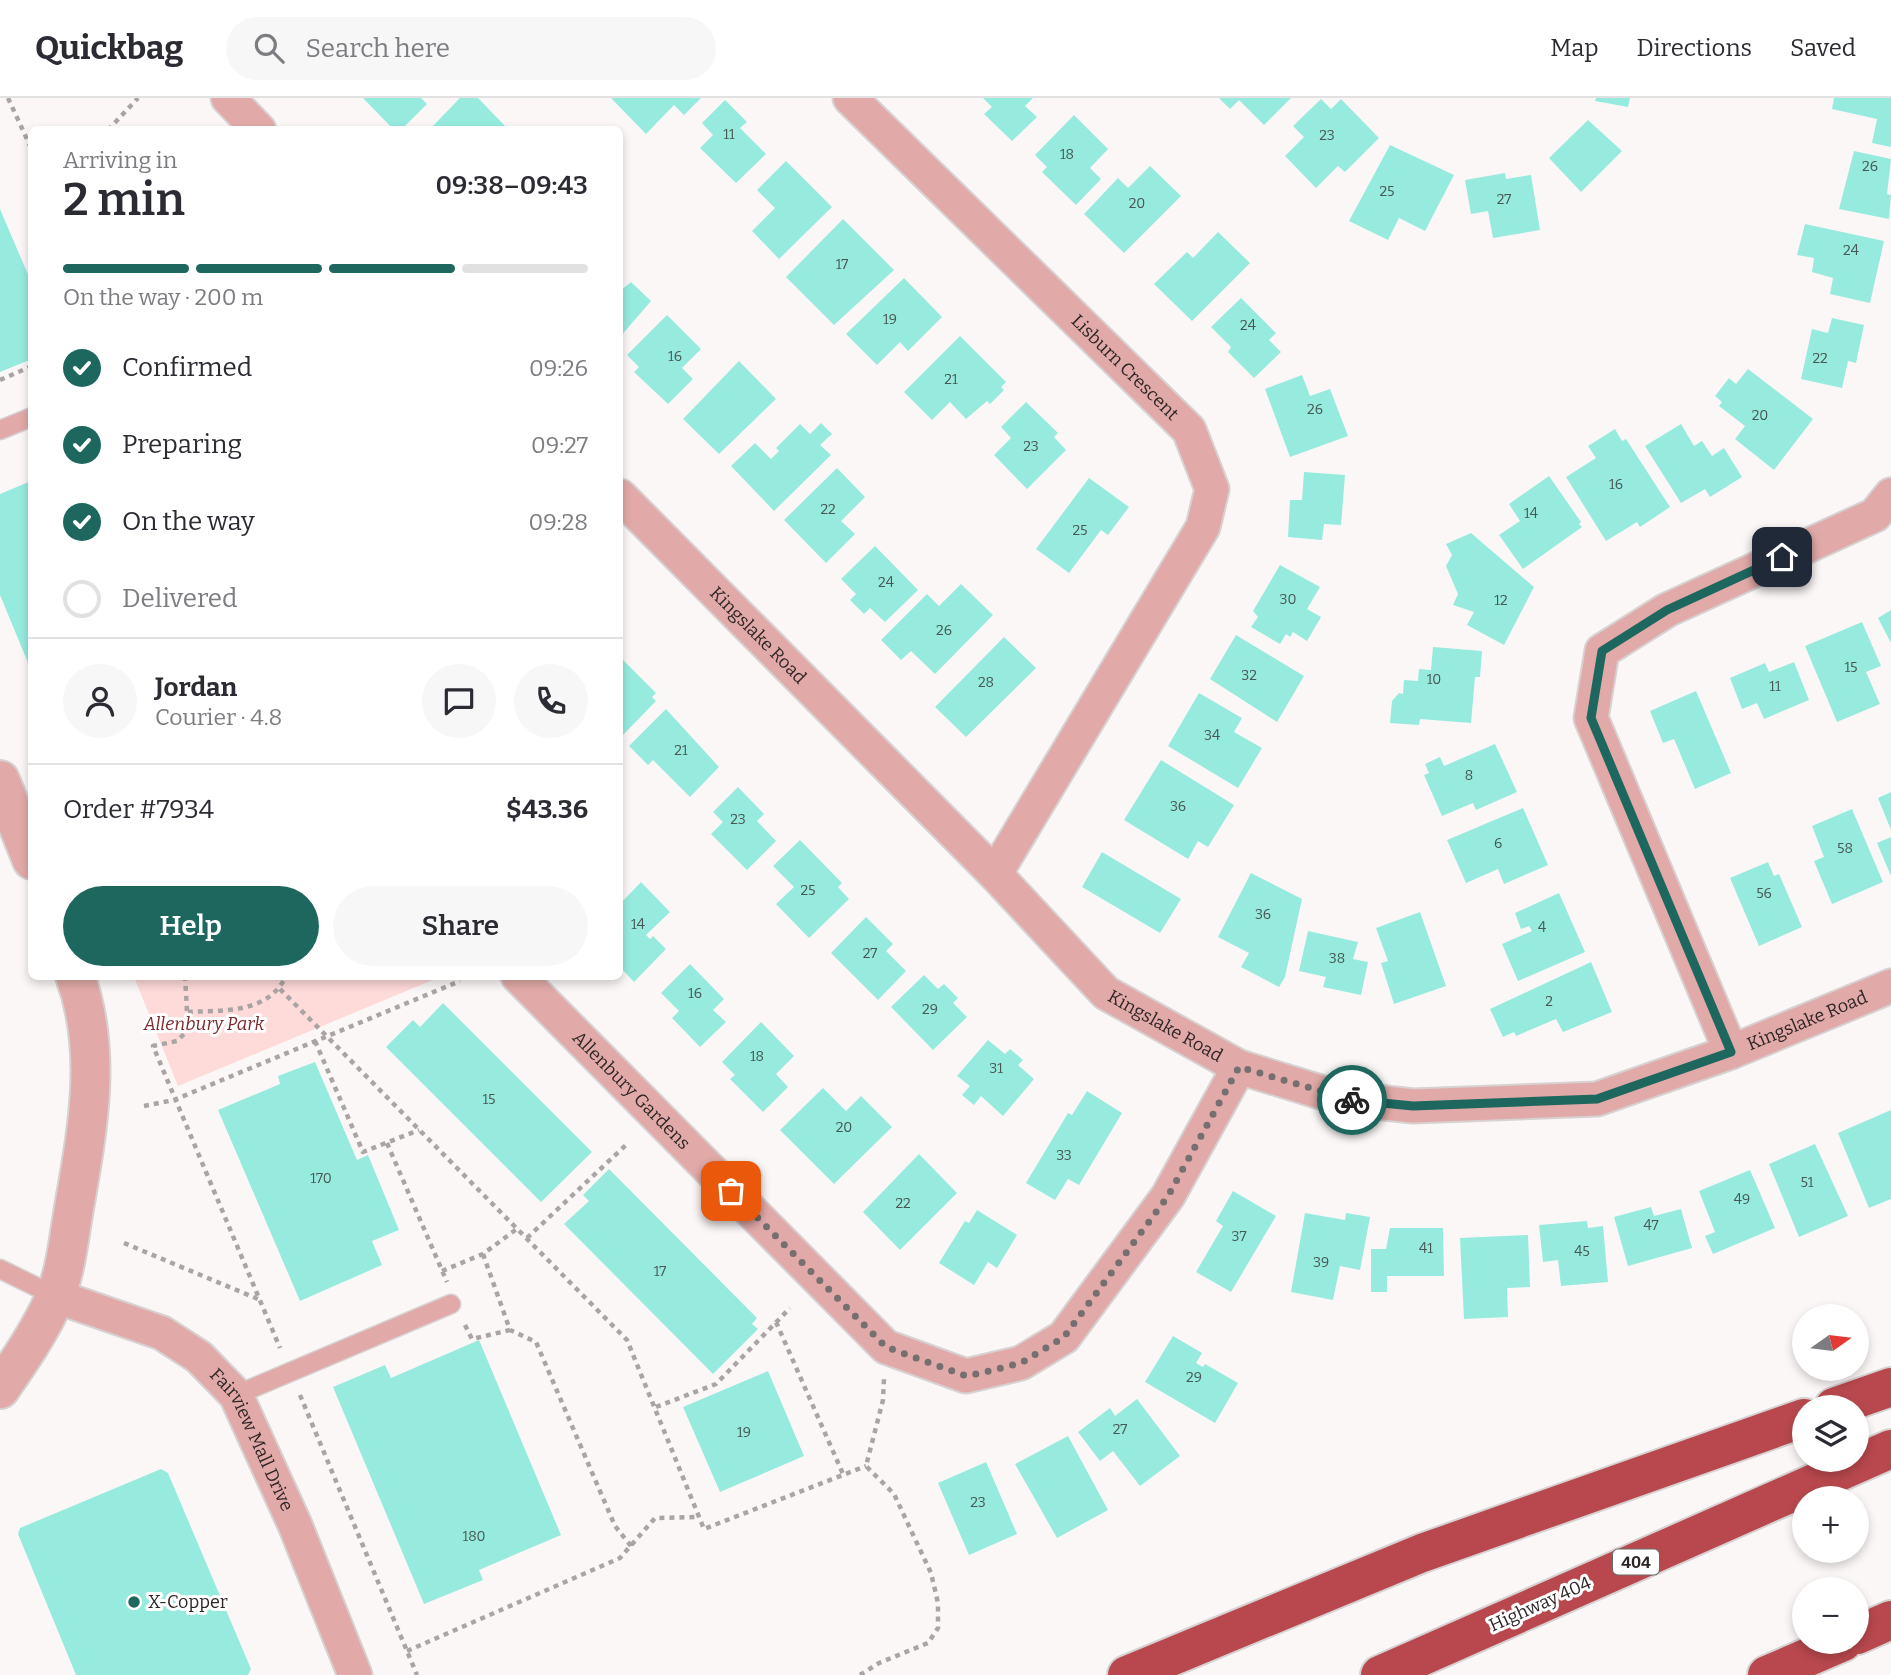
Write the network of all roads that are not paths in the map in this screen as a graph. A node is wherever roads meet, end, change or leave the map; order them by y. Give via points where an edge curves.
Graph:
1 (228, 98) edge
2 (850, 98) edge
3 (255, 126) edge
4 (28, 419) edge
5 (0, 430) edge
6 (1891, 495) edge
7 (623, 499) edge
8 (0, 780) edge
9 (28, 850) edge
10 (995, 874) junction
11 (76, 980) edge
12 (522, 980) edge
13 (1891, 986) edge
14 (1731, 1052) junction
15 (1239, 1067) junction
16 (0, 1269) edge
17 (55, 1296) junction
18 (454, 1303) road end
19 (1891, 1387) edge
20 (0, 1389) edge
21 (236, 1395) junction
22 (1868, 1395) edge
23 (1792, 1422) edge
24 (1891, 1449) edge
25 (1891, 1620) edge
26 (1869, 1630) edge
27 (1815, 1654) edge
28 (355, 1675) edge
29 (1127, 1675) edge
30 (1380, 1675) edge
31 (1767, 1675) edge

1 - 3 street
2 - 10 street, Lisburn Crescent via 1189,430 1212,489 1203,527
4 - 5 lane
6 - 14 street via 1875,515 1667,610 1602,651 1591,718
7 - 10 street, Kingslake Road
8 - 9 street
10 - 15 street, Kingslake Road via 1106,993
11 - 17 street via 92,1063 88,1124
12 - 15 street, Allenbury Gardens via 886,1347 966,1376 1021,1363 1064,1337 1168,1196
13 - 14 street, Kingslake Road
14 - 15 street, Kingslake Road via 1597,1099 1413,1106 1340,1098
16 - 17 lane
17 - 20 street
17 - 21 street, Fairview Mall Drive via 162,1333 199,1357
18 - 21 lane
19 - 22 highway
21 - 28 street, Fairview Mall Drive
23 - 29 highway via 1422,1553
24 - 30 highway, Highway 404 / 404
25 - 26 highway
27 - 31 highway

